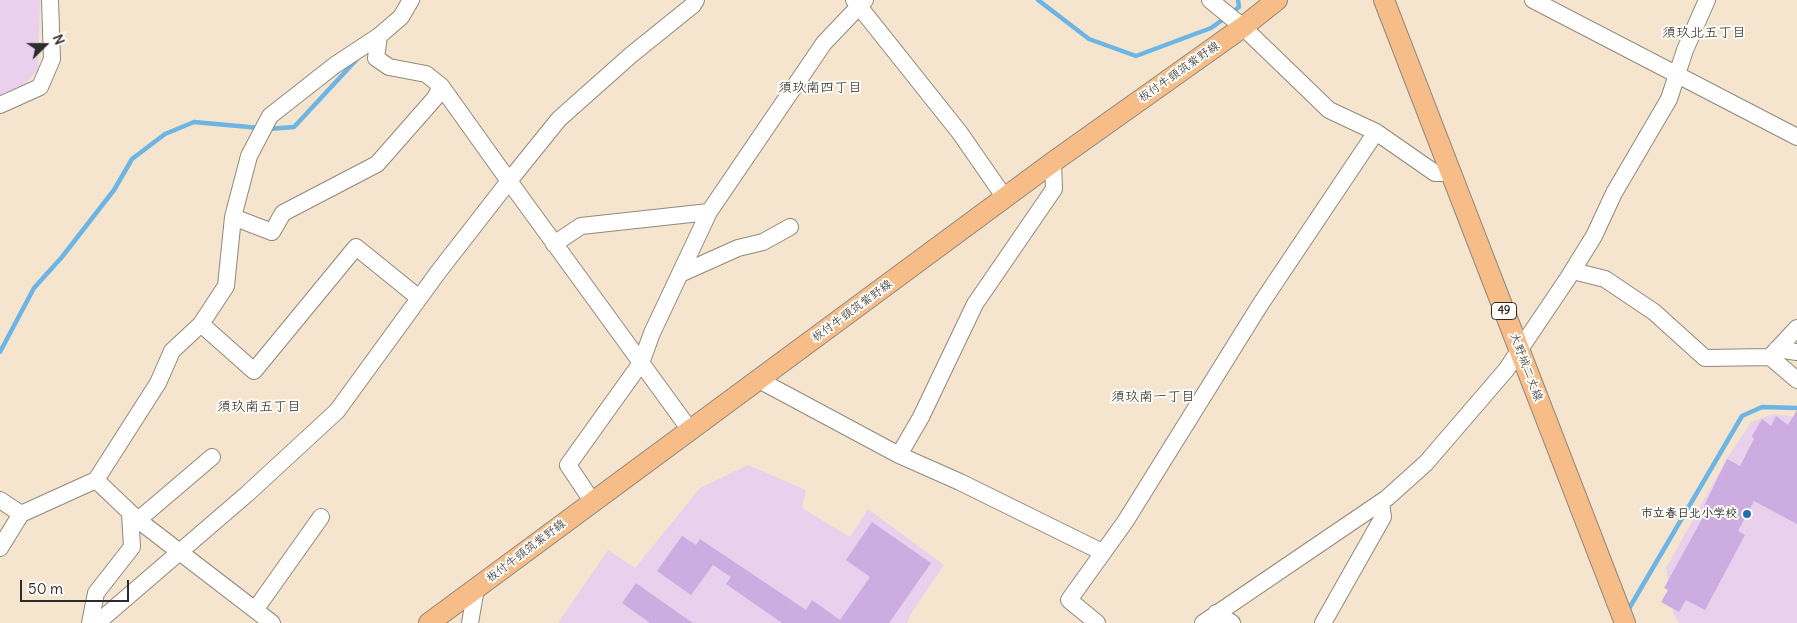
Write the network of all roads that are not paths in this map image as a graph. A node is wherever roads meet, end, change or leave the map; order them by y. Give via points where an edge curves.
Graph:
1 (50, 0) edge
2 (411, 0) edge
3 (696, 0) edge
4 (1210, 0) edge
5 (1277, 0) edge
6 (1384, 0) edge
7 (1533, 0) edge
8 (1707, 0) edge
9 (859, 2) edge
10 (1243, 27) junction
11 (379, 36) junction
12 (1676, 76) junction
13 (441, 86) junction
14 (0, 105) edge
15 (1376, 132) junction
16 (1797, 137) edge
17 (1053, 162) junction
18 (1451, 173) junction
19 (509, 182) junction
20 (1005, 198) junction
21 (709, 212) junction
22 (233, 217) junction
23 (790, 227) dead end
24 (554, 244) junction
25 (1573, 271) junction
26 (680, 274) junction
27 (419, 298) junction
28 (201, 324) junction
29 (1797, 328) edge
30 (1520, 352) junction
31 (1797, 352) edge
32 (1774, 353) junction
33 (642, 363) junction
34 (759, 380) junction
35 (1797, 380) edge
36 (690, 430) junction
37 (899, 455) junction
38 (212, 457) dead end
39 (96, 480) junction
40 (0, 500) edge
41 (592, 501) junction
42 (1381, 503) junction
43 (21, 514) junction
44 (134, 517) junction
45 (321, 517) dead end
46 (0, 548) edge
47 (1102, 552) junction
48 (179, 553) junction
49 (476, 588) junction
50 (255, 610) junction
51 (1210, 618) edge
52 (90, 623) edge
53 (97, 623) edge
54 (272, 623) edge
55 (429, 623) edge
56 (470, 623) edge
57 (1097, 623) edge
58 (1232, 623) edge
59 (1323, 623) edge
60 (1625, 623) edge

1 - 14 street via 52,59 40,87
2 - 11 street via 401,17
3 - 19 street via 559,118
4 - 10 street
5 - 10 main road, 板付牛頸筑紫野線
6 - 18 main road, 大野城二丈線 / 49
7 - 12 street
8 - 12 street
9 - 20 street via 960,133
9 - 21 street via 824,43
10 - 15 street via 1329,110
10 - 17 main road, 板付牛頸筑紫野線
11 - 13 street via 376,58 390,67 426,74
11 - 22 street via 335,65 270,116 249,156
12 - 16 street
12 - 25 street via 1669,99
13 - 19 street
13 - 22 street via 435,98 377,164 283,213 272,232
15 - 18 street via 1435,173
15 - 47 street via 1260,306 1125,522
17 - 20 main road, 板付牛頸筑紫野線
17 - 37 street via 1054,189 975,304 921,417
18 - 30 main road, 大野城二丈線 / 49
19 - 24 street
19 - 27 street
20 - 34 main road, 板付牛頸筑紫野線
21 - 24 street via 581,226
21 - 26 street
22 - 28 street via 226,286
23 - 26 street via 763,242 738,248
24 - 33 street
25 - 30 street
25 - 32 street via 1605,279 1654,312 1705,358
26 - 33 street via 652,333
27 - 28 street via 356,246 254,371
27 - 48 street via 337,411
28 - 39 street via 172,351 158,383
29 - 32 street
30 - 42 street via 1426,463
30 - 60 main road, 大野城二丈線 / 49
31 - 32 street
32 - 35 street
33 - 36 street
33 - 41 street via 568,465
34 - 36 main road, 板付牛頸筑紫野線
34 - 37 street
36 - 41 main road, 板付牛頸筑紫野線
37 - 47 street
38 - 44 street
39 - 43 street
39 - 44 street
40 - 43 street
41 - 49 main road, 板付牛頸筑紫野線
42 - 51 street
42 - 59 street via 1383,517
43 - 46 street
44 - 48 street
44 - 52 street via 132,547 96,593
45 - 50 street
47 - 57 street via 1069,600
48 - 50 street
48 - 53 street
49 - 55 main road, 板付牛頸筑紫野線
49 - 56 street
50 - 54 street
51 - 58 street

